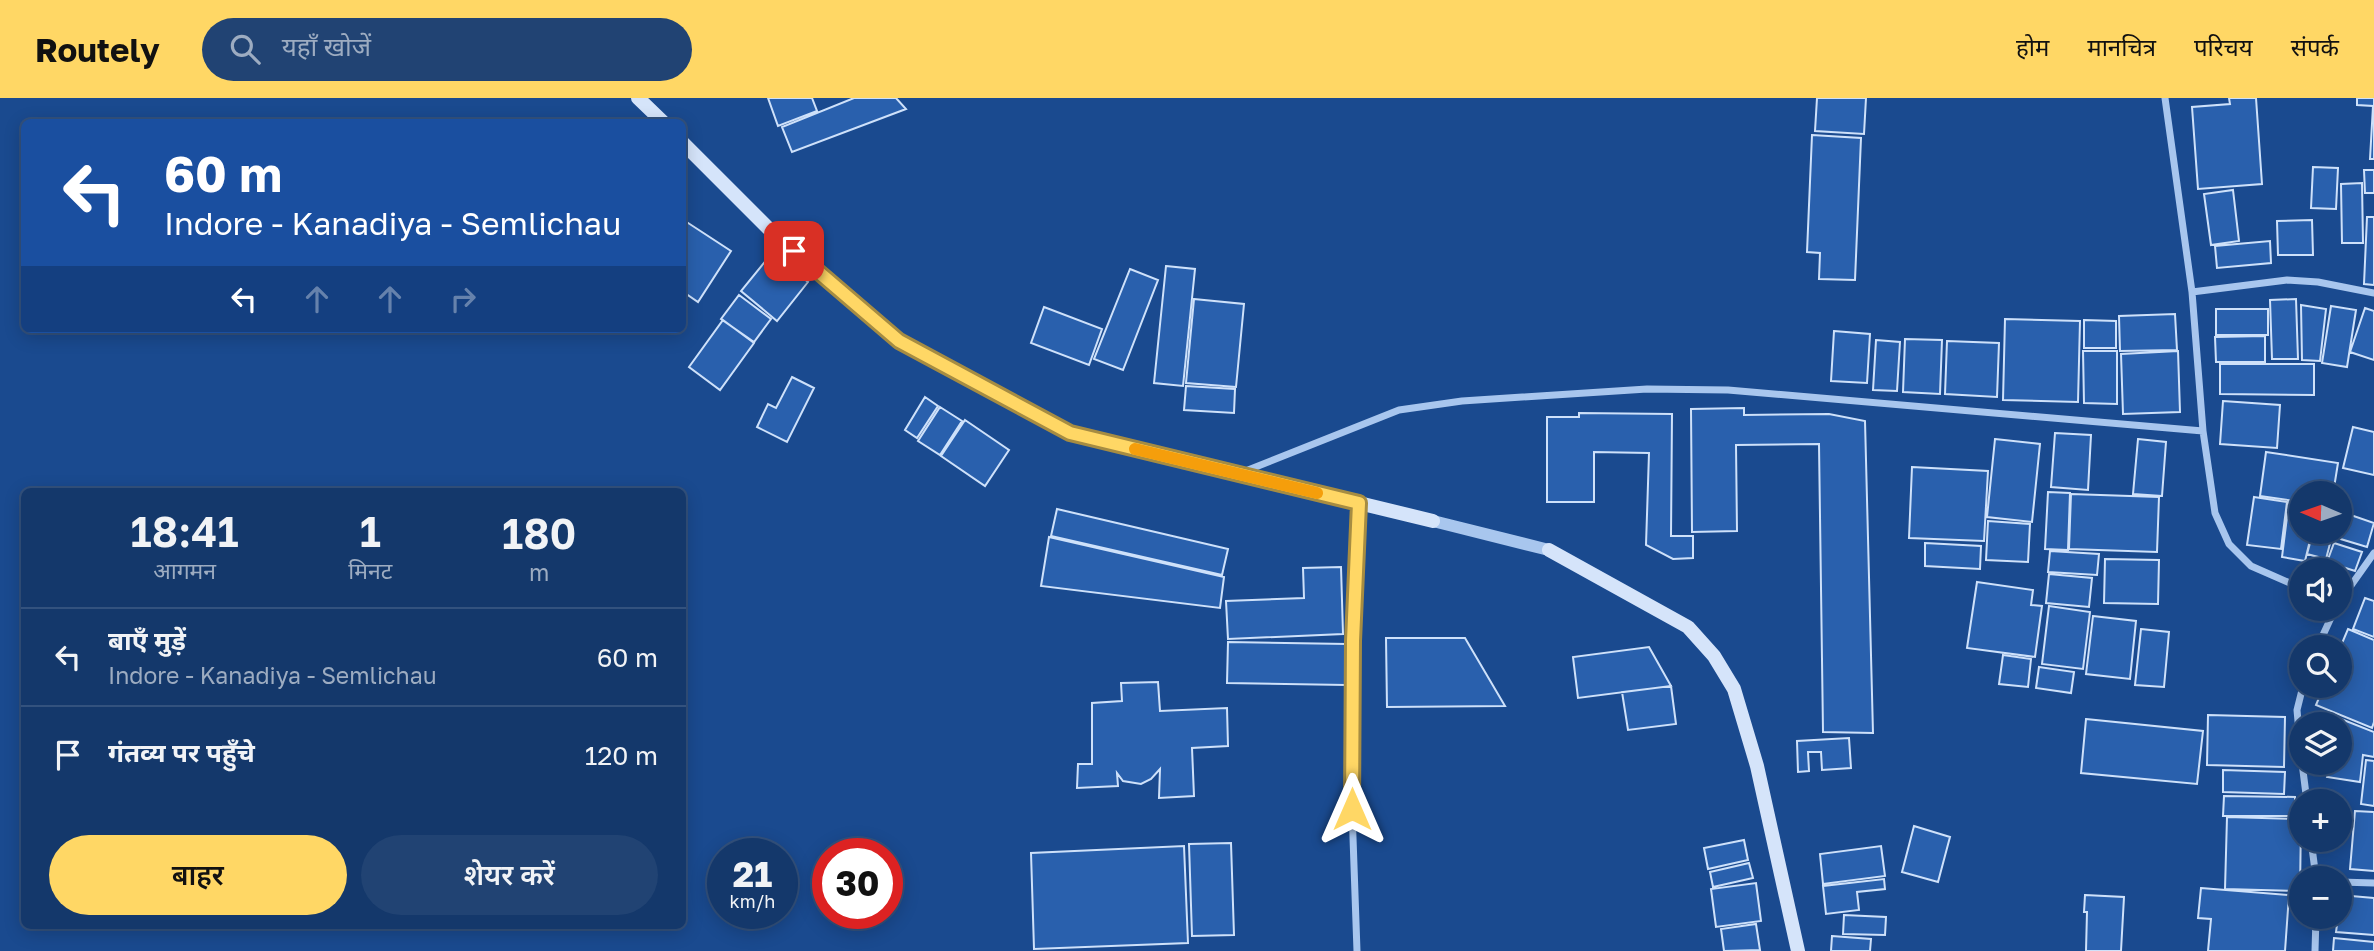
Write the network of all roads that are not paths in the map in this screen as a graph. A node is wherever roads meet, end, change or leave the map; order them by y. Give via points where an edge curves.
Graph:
1 (638, 98) edge
2 (2165, 98) edge
3 (660, 119) edge
4 (686, 146) edge
5 (2192, 292) junction
6 (2374, 293) edge
7 (2203, 431) junction
8 (1239, 474) junction
9 (1359, 503) junction
10 (1433, 521) joint
11 (1549, 550) joint
12 (2374, 553) edge
13 (2289, 583) edge
14 (2352, 584) edge
15 (2352, 882) edge
16 (2374, 883) edge
17 (2316, 929) edge
18 (1357, 951) edge
19 (1798, 951) edge
20 (2315, 951) edge

1 - 3 main road
2 - 5 street
4 - 8 main road via 773,233 899,341 1070,433
5 - 6 street via 2287,281
5 - 7 street
7 - 8 street via 1728,390 1647,389 1462,401 1399,410
7 - 13 street via 2216,513 2229,544 2251,566
8 - 9 main road
9 - 10 main road
9 - 18 street via 1352,680
10 - 11 street
11 - 19 main road via 1688,627 1714,656 1734,689 1753,754
12 - 14 street
15 - 16 street
17 - 20 street

